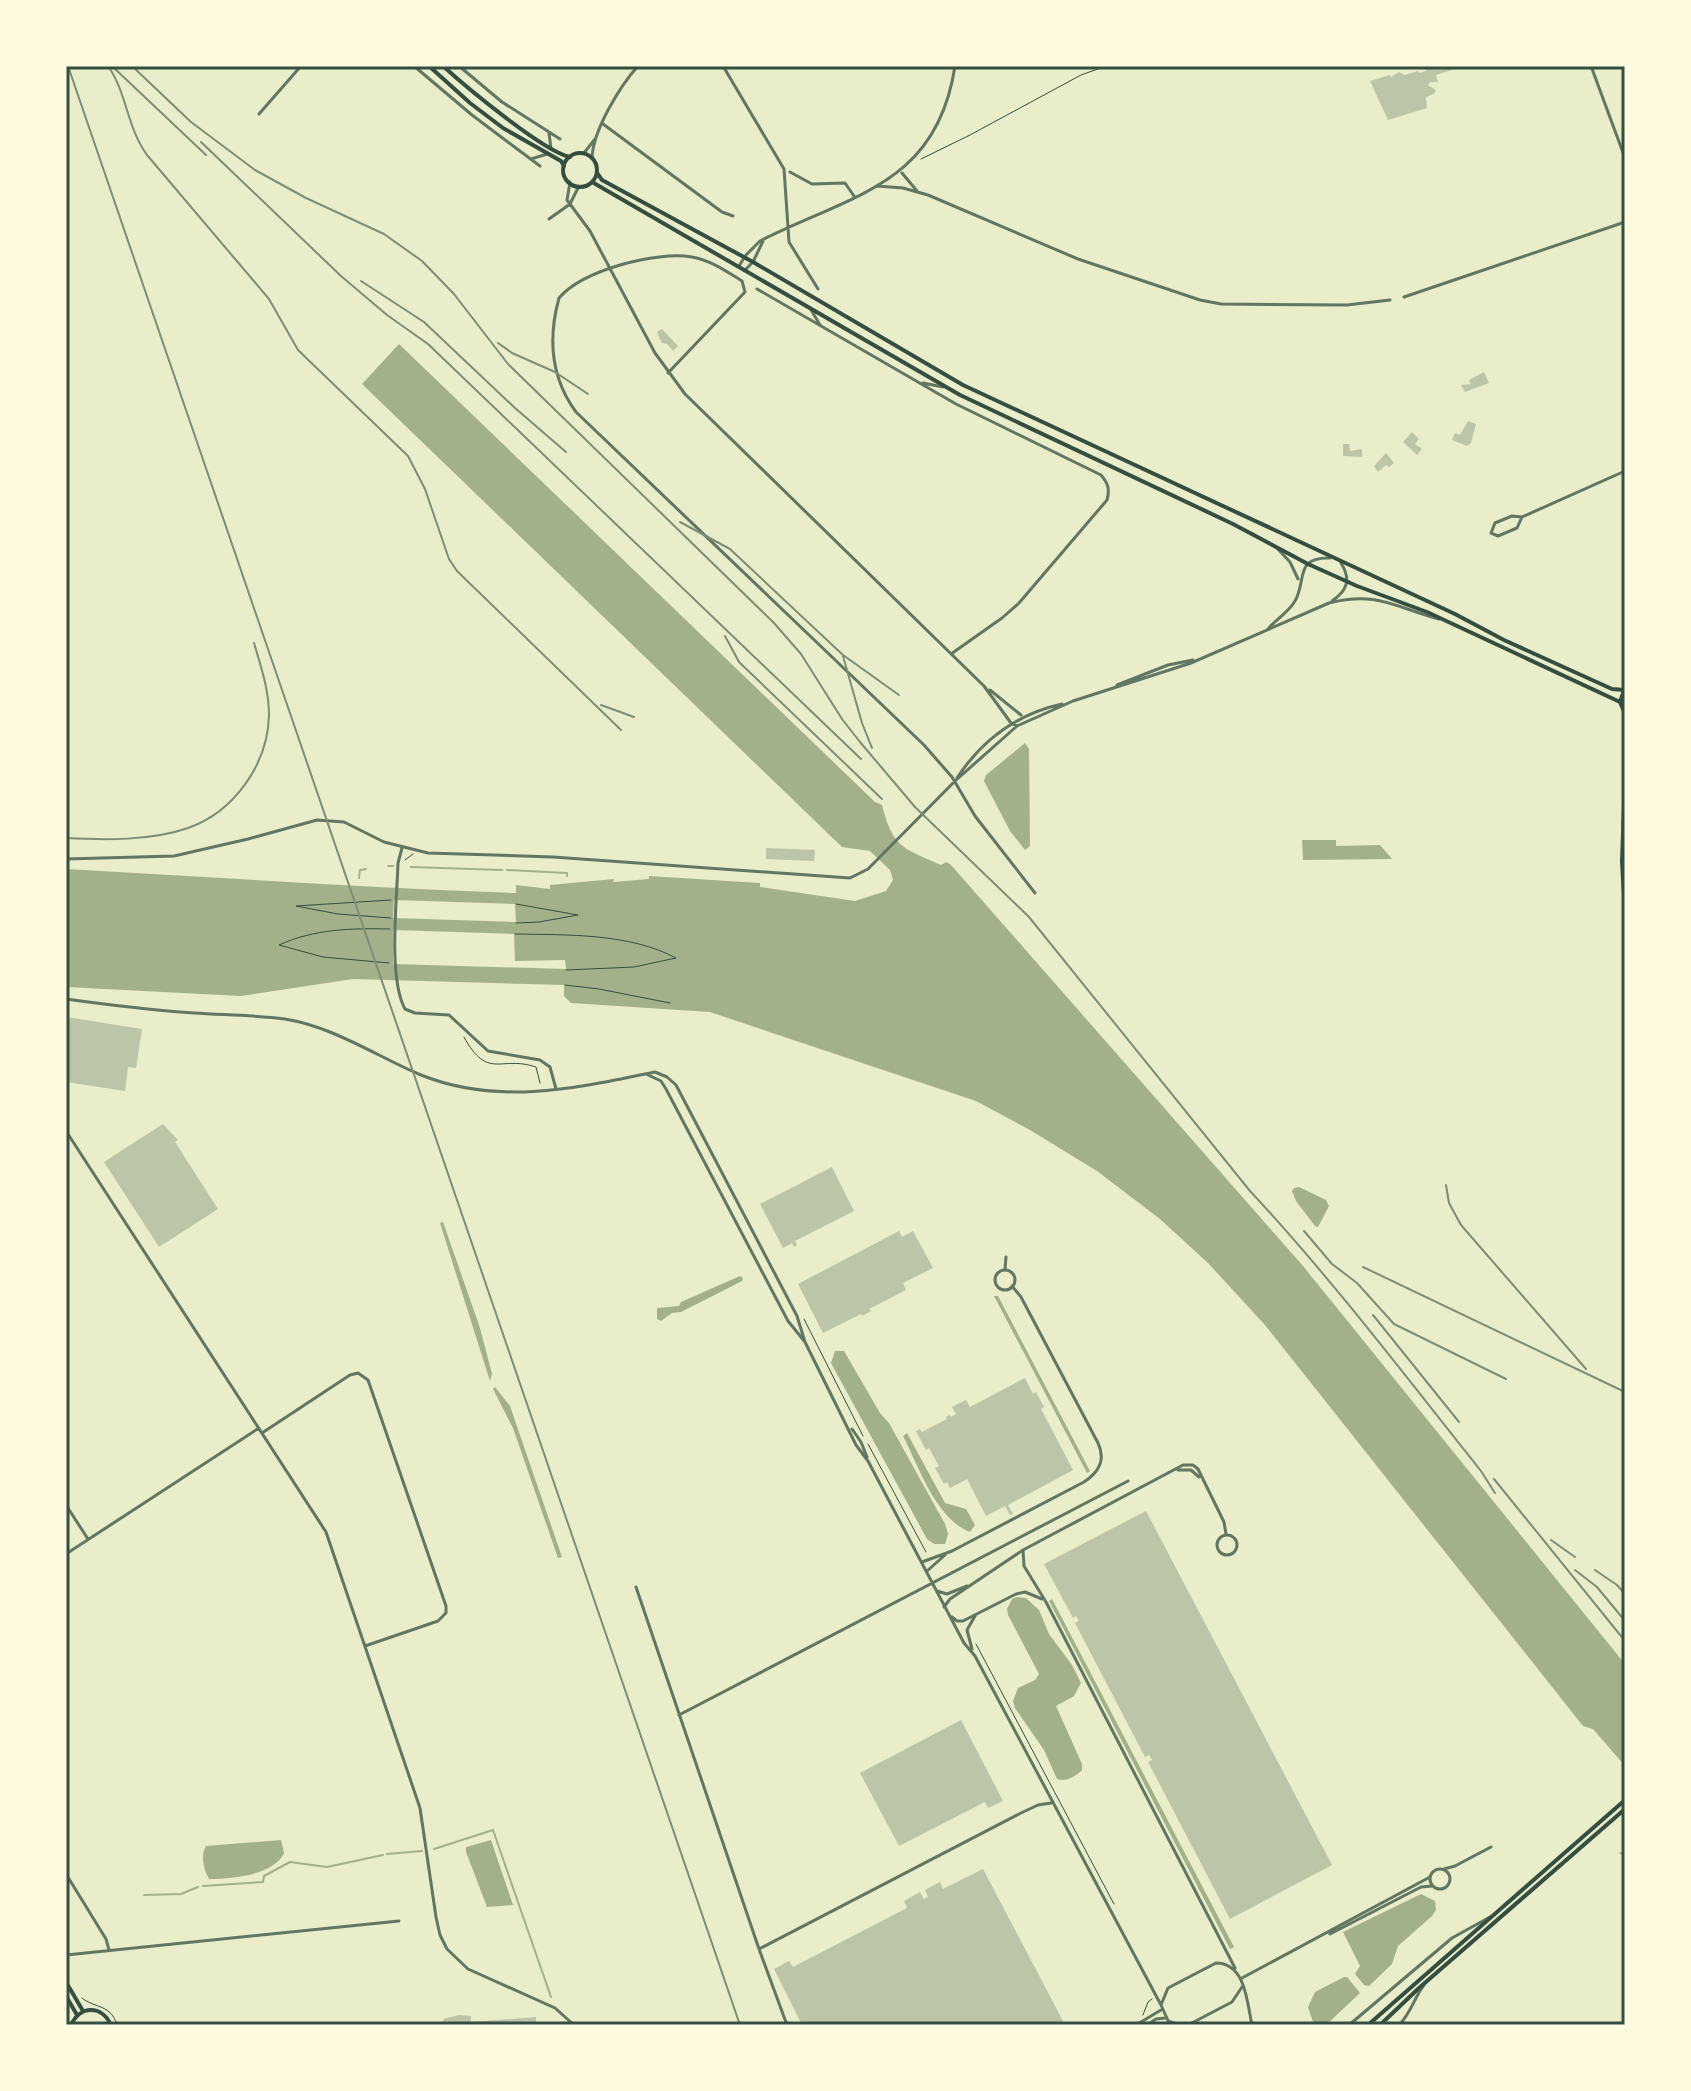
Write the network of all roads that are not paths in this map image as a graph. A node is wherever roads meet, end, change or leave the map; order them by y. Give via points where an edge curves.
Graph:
1 (301, 66) edge
2 (414, 66) edge
3 (429, 66) edge
4 (443, 66) edge
5 (459, 66) edge
6 (638, 66) edge
7 (723, 66) edge
8 (955, 66) edge
9 (1591, 66) edge
10 (259, 114) dead end
11 (603, 124) junction
12 (549, 132) junction
13 (597, 136) junction
14 (560, 139) dead end
15 (550, 151) junction
16 (584, 153) junction
17 (570, 157) junction
18 (592, 158) junction
19 (1625, 158) edge
20 (531, 159) junction
21 (540, 166) dead end
22 (564, 166) junction
23 (901, 171) junction
24 (790, 172) dead end
25 (597, 173) junction
26 (895, 176) junction
27 (570, 182) junction
28 (592, 182) junction
29 (579, 186) junction
30 (877, 186) junction
31 (903, 188) junction
32 (917, 191) junction
33 (854, 196) junction
34 (570, 204) junction
35 (733, 216) dead end
36 (549, 219) dead end
37 (1625, 222) edge
38 (788, 227) junction
39 (764, 238) junction
40 (744, 257) junction
41 (753, 262) junction
42 (739, 266) junction
43 (610, 268) junction
44 (745, 270) junction
45 (757, 289) dead end
46 (818, 289) dead end
47 (1404, 297) dead end
48 (1390, 300) dead end
49 (810, 308) junction
50 (821, 326) junction
51 (668, 373) junction
52 (919, 383) junction
53 (947, 387) junction
54 (1625, 471) edge
55 (1522, 517) junction
56 (1276, 547) junction
57 (1330, 558) junction
58 (1341, 563) junction
59 (1308, 564) junction
60 (1348, 582) junction
61 (1299, 583) junction
62 (1329, 603) junction
63 (1442, 621) junction
64 (1268, 629) junction
65 (951, 654) junction
66 (984, 686) junction
67 (1624, 689) edge
68 (1073, 701) junction
69 (1620, 702) junction
70 (1625, 714) edge
71 (1021, 716) junction
72 (1024, 722) junction
73 (1011, 723) junction
74 (1017, 726) junction
75 (1625, 775) edge
76 (955, 781) junction
77 (402, 848) junction
78 (66, 859) edge
79 (1035, 893) dead end
80 (1625, 913) edge
81 (66, 999) edge
82 (646, 1074) junction
83 (556, 1090) junction
84 (66, 1131) edge
85 (701, 1132) junction
86 (695, 1144) junction
87 (708, 1146) junction
88 (701, 1155) junction
89 (765, 1255) junction
90 (1006, 1257) dead end
91 (756, 1260) junction
92 (1005, 1271) junction
93 (1012, 1286) junction
94 (805, 1342) junction
95 (261, 1430) junction
96 (1128, 1481) dead end
97 (66, 1505) edge
98 (1226, 1534) junction
99 (88, 1539) junction
100 (1023, 1550) junction
101 (1218, 1550) junction
102 (952, 1551) junction
103 (66, 1554) edge
104 (1211, 1554) dead end
105 (922, 1562) junction
106 (927, 1571) junction
107 (933, 1583) junction
108 (974, 1583) junction
109 (636, 1587) dead end
110 (937, 1591) junction
111 (1046, 1602) junction
112 (946, 1609) junction
113 (975, 1616) junction
114 (365, 1646) junction
115 (975, 1656) junction
116 (679, 1715) junction
117 (1045, 1788) junction
118 (1625, 1800) edge
119 (1053, 1804) junction
120 (1038, 1805) junction
121 (1625, 1809) edge
122 (1491, 1847) dead end
123 (1620, 1853) dead end
124 (1625, 1854) edge
125 (1455, 1866) junction
126 (1443, 1869) junction
127 (66, 1874) edge
128 (1450, 1875) junction
129 (1430, 1877) junction
130 (1432, 1886) junction
131 (1494, 1915) junction
132 (399, 1921) dead end
133 (1327, 1934) junction
134 (759, 1949) junction
135 (109, 1950) junction
136 (66, 1955) edge
137 (1235, 1968) junction
138 (1242, 1978) junction
139 (66, 1982) edge
140 (1425, 1984) junction
141 (1242, 1985) junction
142 (66, 1996) edge
143 (1161, 2008) junction
144 (83, 2011) junction
145 (77, 2015) junction
146 (1168, 2021) edge
147 (71, 2025) edge
148 (114, 2025) edge
149 (574, 2025) edge
150 (787, 2025) edge
151 (1136, 2025) edge
152 (1147, 2025) edge
153 (1179, 2025) edge
154 (1188, 2025) edge
155 (1252, 2025) edge
156 (1349, 2025) edge
157 (1368, 2025) edge
158 (1380, 2025) edge
159 (1399, 2025) edge

1 - 10 street
2 - 20 street
3 - 15 main road via 503,128
4 - 15 main road
5 - 12 street
6 - 11 street
7 - 38 street via 784,169
8 - 23 street via 944,114
9 - 19 street
11 - 13 street
11 - 35 street
12 - 14 street
12 - 15 street
13 - 16 street
13 - 18 street
15 - 17 main road
15 - 20 street
15 - 22 main road
16 - 17 main road
16 - 18 main road
17 - 22 main road
18 - 25 main road
20 - 21 street
22 - 27 main road
23 - 26 street
23 - 32 street
24 - 33 street via 812,184 845,183
25 - 28 main road
25 - 40 main road
26 - 30 street
26 - 31 street
27 - 29 main road
27 - 34 street
28 - 29 main road
28 - 42 main road
29 - 34 street
30 - 31 street
30 - 33 street
31 - 32 street
32 - 48 street via 1078,259 1200,300 1347,305
33 - 38 street
34 - 36 street
34 - 43 street
37 - 47 street
38 - 39 street
38 - 46 street via 791,248
39 - 40 street
39 - 41 street
40 - 41 main road
40 - 42 street
41 - 44 street
41 - 57 main road via 963,385
42 - 44 main road
43 - 51 street
43 - 51 street via 663,257 694,257 745,285 745,292
43 - 76 street via 565,292 558,302 553,358 569,403 909,730
44 - 49 main road
45 - 50 street
49 - 50 street
49 - 53 main road
50 - 52 street
51 - 65 street via 694,405
52 - 53 street
52 - 65 street via 1101,475 1109,486 1104,504 1019,603
53 - 56 main road
54 - 55 street
55 - 55 street via 1495,523 1488,534 1517,528
56 - 59 main road
56 - 61 street
57 - 58 main road
57 - 59 street
58 - 60 street
58 - 67 main road via 1612,689
59 - 60 main road
59 - 61 street
60 - 62 street
60 - 63 main road
61 - 64 street via 1295,602
62 - 63 street via 1374,598
62 - 64 street
63 - 69 main road
64 - 68 street
65 - 66 street
66 - 71 street
66 - 73 street
67 - 69 main road
68 - 71 street
68 - 72 street
69 - 70 main road
71 - 72 street
71 - 73 street
72 - 74 street
73 - 74 street
73 - 76 street via 980,749
74 - 76 street
75 - 80 main road
76 - 77 street via 875,863 860,874 840,878
76 - 79 street via 975,816
77 - 78 street via 344,822 317,820 174,856
77 - 83 street via 395,957 405,1009 449,1015 488,1051 540,1060 550,1067
81 - 83 street via 284,1019 329,1032 456,1087 520,1094
82 - 83 street
82 - 85 street via 672,1080
82 - 86 street via 661,1081
84 - 95 street
85 - 86 street
85 - 87 street
86 - 88 street
87 - 88 street
87 - 89 street
88 - 91 street
89 - 91 street
89 - 94 street
90 - 92 street
91 - 94 street via 794,1332
92 - 93 street via 1014,1276
92 - 93 street via 996,1276 996,1284 1005,1290
93 - 102 street via 1100,1447 1100,1465 1084,1482
94 - 105 street
95 - 99 street
95 - 114 street via 326,1532
95 - 114 street via 350,1375 358,1373 368,1380 446,1613 438,1621
96 - 107 street
97 - 99 street
98 - 100 street via 1204,1483 1191,1470 1174,1471
98 - 101 street via 1218,1540
98 - 101 street via 1236,1539 1236,1550 1227,1555
99 - 103 street
100 - 108 street
100 - 111 street via 1022,1561
101 - 104 street
102 - 105 street
102 - 106 street
105 - 106 street
106 - 107 street
107 - 110 street
107 - 116 street
108 - 110 street via 947,1594
108 - 112 street via 950,1599
109 - 116 street
110 - 112 street
111 - 113 street via 1025,1592
111 - 137 street
112 - 113 street via 957,1621
112 - 115 street
113 - 115 street via 967,1630
114 - 149 street via 420,1808 436,1917 447,1949 468,1969 555,2008
115 - 117 street
116 - 134 street
117 - 119 street
117 - 120 street
118 - 131 main road
119 - 120 street
119 - 143 street
120 - 134 street
121 - 140 main road
122 - 125 street
123 - 124 lane
125 - 126 street
125 - 128 street
126 - 128 street
126 - 129 street
127 - 135 street
128 - 130 street via 1445,1888
129 - 130 street
129 - 133 street
130 - 133 street
131 - 156 street via 1452,1938
131 - 157 main road
132 - 135 street
133 - 138 street
134 - 150 street
135 - 136 street
137 - 138 street
137 - 143 street via 1209,1965 1168,1988
138 - 141 street
139 - 144 main road
140 - 158 main road
140 - 159 street
141 - 154 street via 1232,2002
141 - 155 street
142 - 145 main road
143 - 146 street
143 - 151 street
144 - 145 main road
144 - 148 main road via 100,2011
145 - 147 main road
146 - 152 street via 1156,2019
146 - 153 street

